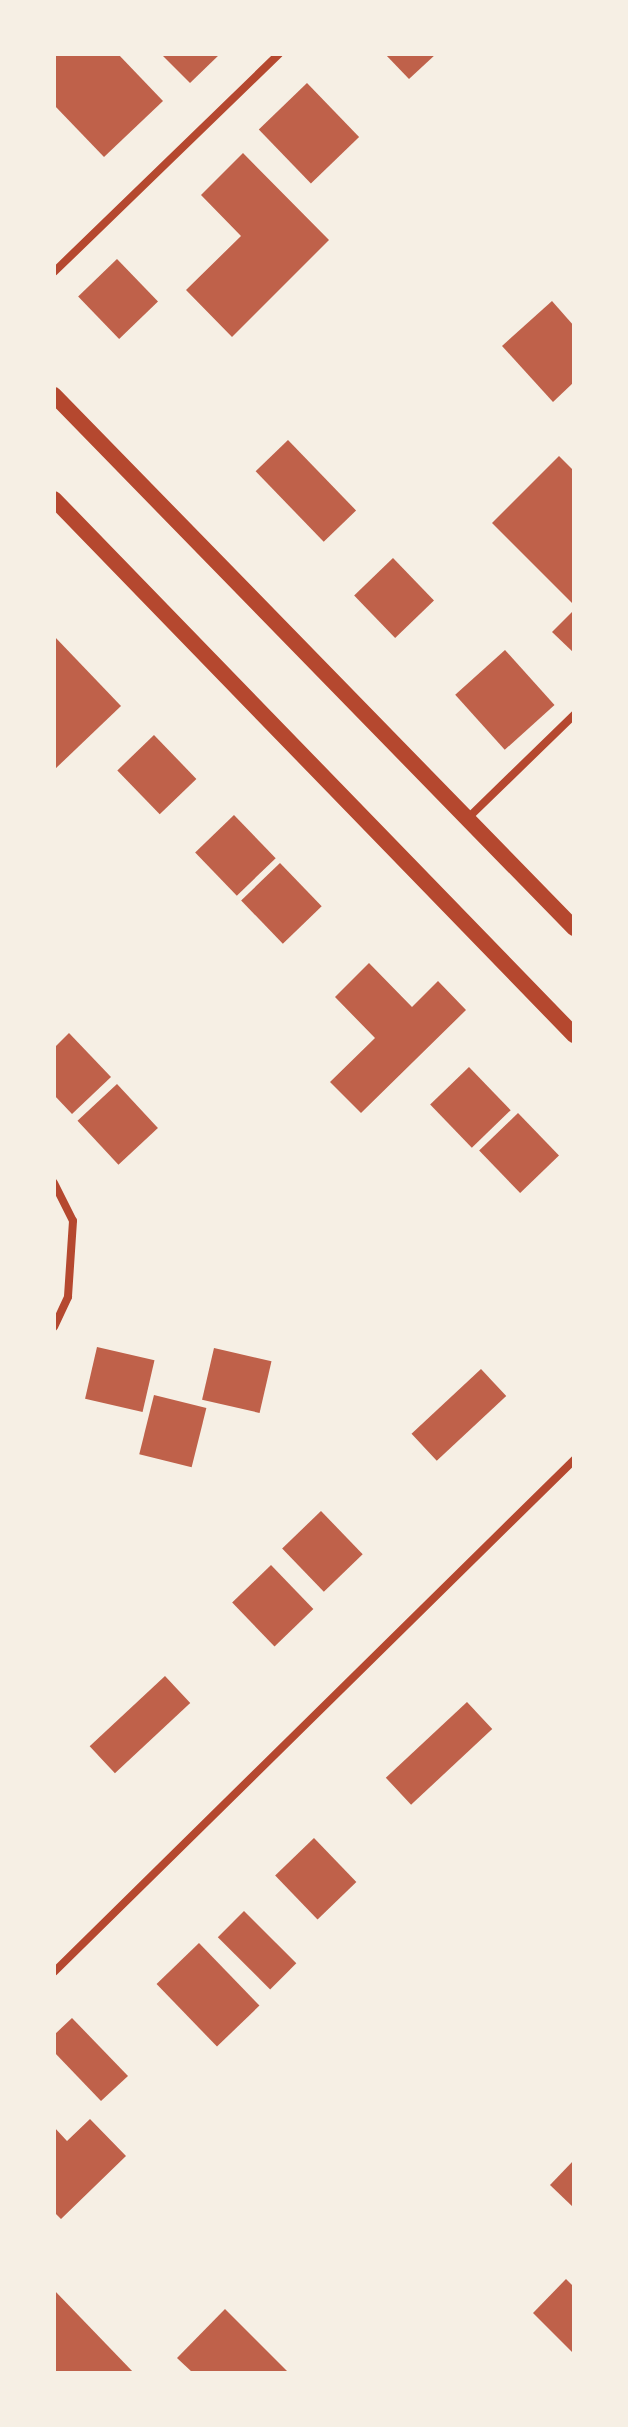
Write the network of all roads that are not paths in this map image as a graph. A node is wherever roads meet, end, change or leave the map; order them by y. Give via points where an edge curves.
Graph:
1 (279, 54) edge
2 (54, 272) edge
3 (55, 399) edge
4 (54, 499) edge
5 (574, 715) edge
6 (468, 818) junction
7 (574, 928) edge
8 (574, 1035) edge
9 (54, 1183) edge
10 (54, 1327) edge
11 (574, 1460) edge
12 (54, 1972) edge

1 - 2 street
3 - 6 main road
4 - 8 main road
5 - 6 street
6 - 7 main road
9 - 10 street via 73,1221 68,1297
11 - 12 street

